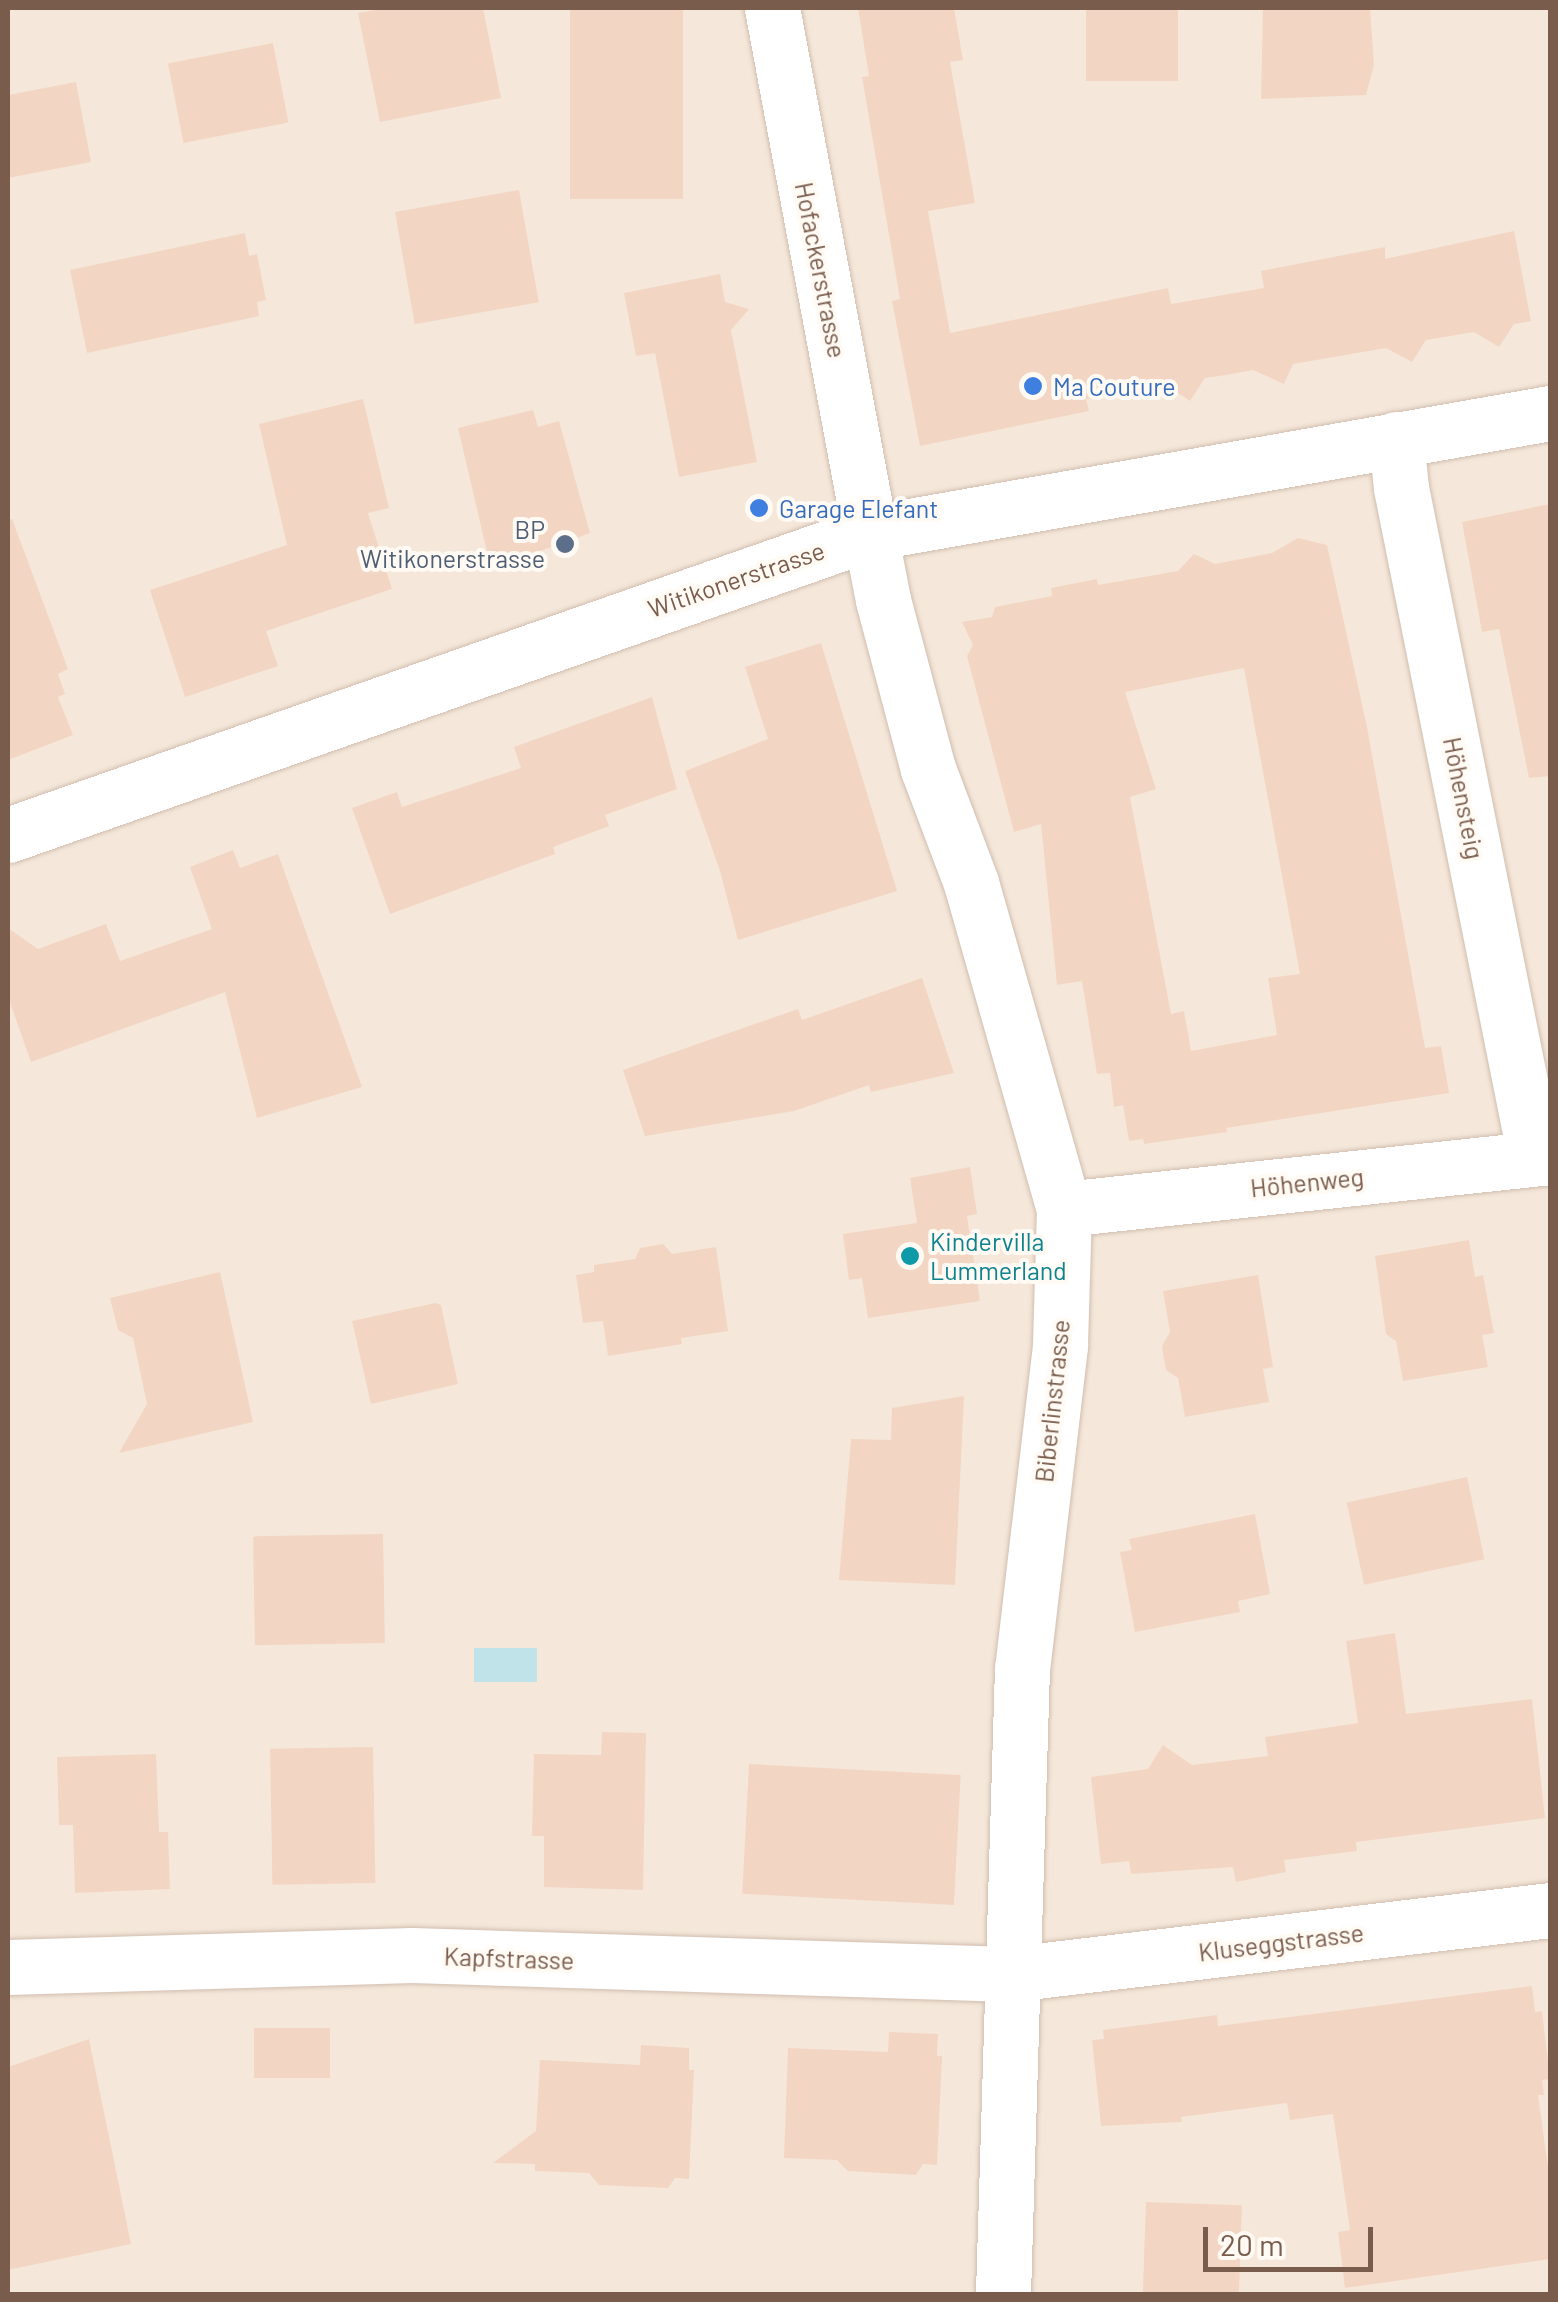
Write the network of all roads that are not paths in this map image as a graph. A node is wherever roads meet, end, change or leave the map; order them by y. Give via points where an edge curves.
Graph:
1 (772, 8) edge
2 (1550, 413) edge
3 (1396, 439) junction
4 (870, 533) junction
5 (8, 835) edge
6 (1543, 1157) edge
7 (1064, 1209) junction
8 (1550, 1910) edge
9 (8, 1967) edge
10 (1011, 1974) junction
11 (1003, 2294) edge

1 - 4 street, Hofackerstrasse
2 - 3 street, Witikonerstrasse
3 - 4 street, Witikonerstrasse
3 - 6 street, Höhensteig
4 - 5 street, Witikonerstrasse
4 - 7 street, Biberlinstrasse via 928,768 971,883
6 - 7 street, Höhenweg
7 - 10 street, Biberlinstrasse via 1060,1346 1022,1668
8 - 10 street, Kluseggstrasse
9 - 10 street, Kapfstrasse via 412,1955
10 - 11 street, Biberlinstrasse

